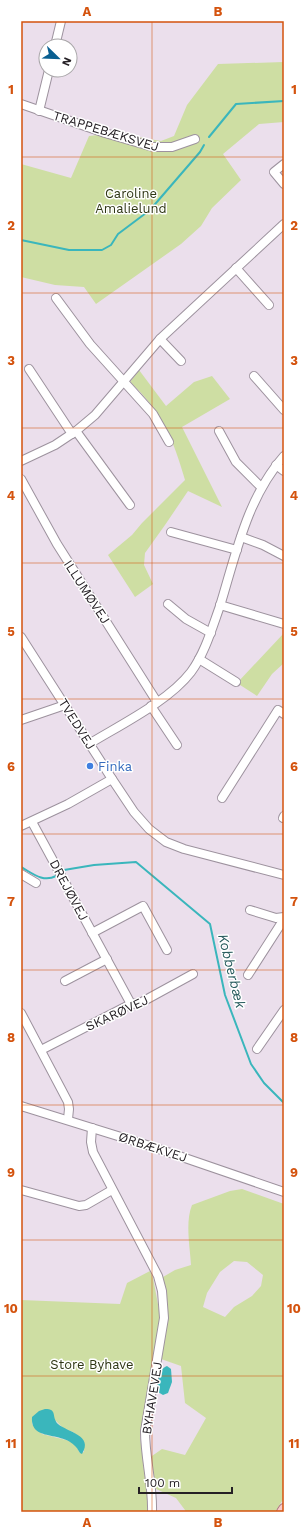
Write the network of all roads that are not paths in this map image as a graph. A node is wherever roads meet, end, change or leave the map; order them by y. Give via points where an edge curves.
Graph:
1 (62, 21) edge
2 (57, 38) edge
3 (48, 78) edge
4 (21, 104) edge
5 (40, 111) junction
6 (195, 139) dead end
7 (284, 164) edge
8 (284, 184) edge
9 (284, 224) edge
10 (236, 268) junction
11 (56, 298) dead end
12 (269, 305) dead end
13 (160, 339) junction
14 (181, 361) dead end
15 (29, 369) dead end
16 (254, 376) dead end
17 (124, 382) junction
18 (284, 410) edge
19 (219, 431) dead end
20 (74, 433) junction
21 (169, 442) dead end
22 (284, 456) edge
23 (21, 461) edge
24 (276, 465) junction
25 (284, 471) edge
26 (21, 479) edge
27 (261, 487) junction
28 (130, 504) dead end
29 (171, 532) dead end
30 (241, 538) junction
31 (237, 550) junction
32 (284, 556) edge
33 (168, 604) dead end
34 (220, 605) junction
35 (284, 624) edge
36 (211, 633) junction
37 (21, 637) edge
38 (199, 659) junction
39 (236, 682) dead end
40 (154, 704) junction
41 (65, 705) junction
42 (284, 714) edge
43 (21, 720) edge
44 (89, 744) junction
45 (177, 745) dead end
46 (112, 779) junction
47 (222, 798) dead end
48 (32, 822) junction
49 (21, 826) edge
50 (21, 874) edge
51 (284, 874) edge
52 (36, 883) dead end
53 (250, 910) dead end
54 (284, 918) edge
55 (92, 933) junction
56 (167, 950) dead end
57 (107, 959) junction
58 (193, 974) dead end
59 (248, 975) dead end
60 (65, 981) dead end
61 (131, 1004) junction
62 (284, 1010) edge
63 (21, 1013) edge
64 (41, 1050) junction
65 (257, 1050) dead end
66 (21, 1106) edge
67 (68, 1120) junction
68 (92, 1128) junction
69 (21, 1190) edge
70 (112, 1190) junction
71 (284, 1192) edge
72 (284, 1509) edge
73 (152, 1512) edge
74 (282, 1512) edge

1 - 2 street
3 - 5 street, TRAPPEBÆKSVEJ
4 - 5 street, TRAPPEBÆKSVEJ
5 - 6 street, TRAPPEBÆKSVEJ via 153,147 172,147
7 - 8 street via 274,172
9 - 10 street
10 - 12 street
10 - 13 street
11 - 17 street via 90,344
13 - 14 street
13 - 17 street
15 - 20 street
16 - 18 street
17 - 20 street via 95,415
17 - 21 street via 153,414
19 - 27 street via 236,462
20 - 23 street via 55,446
20 - 28 street
22 - 24 street
24 - 25 street
24 - 27 street
26 - 40 street, ILLUMØVEJ via 57,544
27 - 30 street via 251,507
29 - 31 street
30 - 31 street
30 - 32 street via 263,545
31 - 34 street
33 - 36 street via 186,619
34 - 35 street
34 - 36 street
36 - 38 street
37 - 41 street, TVEDVEJ
38 - 39 street
38 - 40 street via 178,686
40 - 44 street
40 - 45 street, ILLUMØVEJ
41 - 43 street
41 - 44 street, TVEDVEJ
42 - 47 street via 278,710
44 - 46 street, TVEDVEJ
46 - 48 street
46 - 51 street, TVEDVEJ via 134,812 149,829 166,842 184,849
48 - 49 street
48 - 55 street, DREJØVEJ
50 - 52 street
53 - 54 street
54 - 59 street
55 - 56 street via 143,906
55 - 57 street, DREJØVEJ
57 - 60 street
57 - 61 street, DREJØVEJ
58 - 61 street, SKARØVEJ via 140,1003
61 - 64 street, SKARØVEJ
62 - 65 street
63 - 64 street
64 - 67 street via 68,1102
66 - 67 street, ØRBÆKVEJ
67 - 68 street, ØRBÆKVEJ
68 - 70 street, BYHAVEVEJ via 93,1152
68 - 71 street, ØRBÆKVEJ
69 - 70 street via 79,1206 86,1205
70 - 73 street, BYHAVEVEJ via 158,1276 164,1309 145,1431
72 - 74 main road

